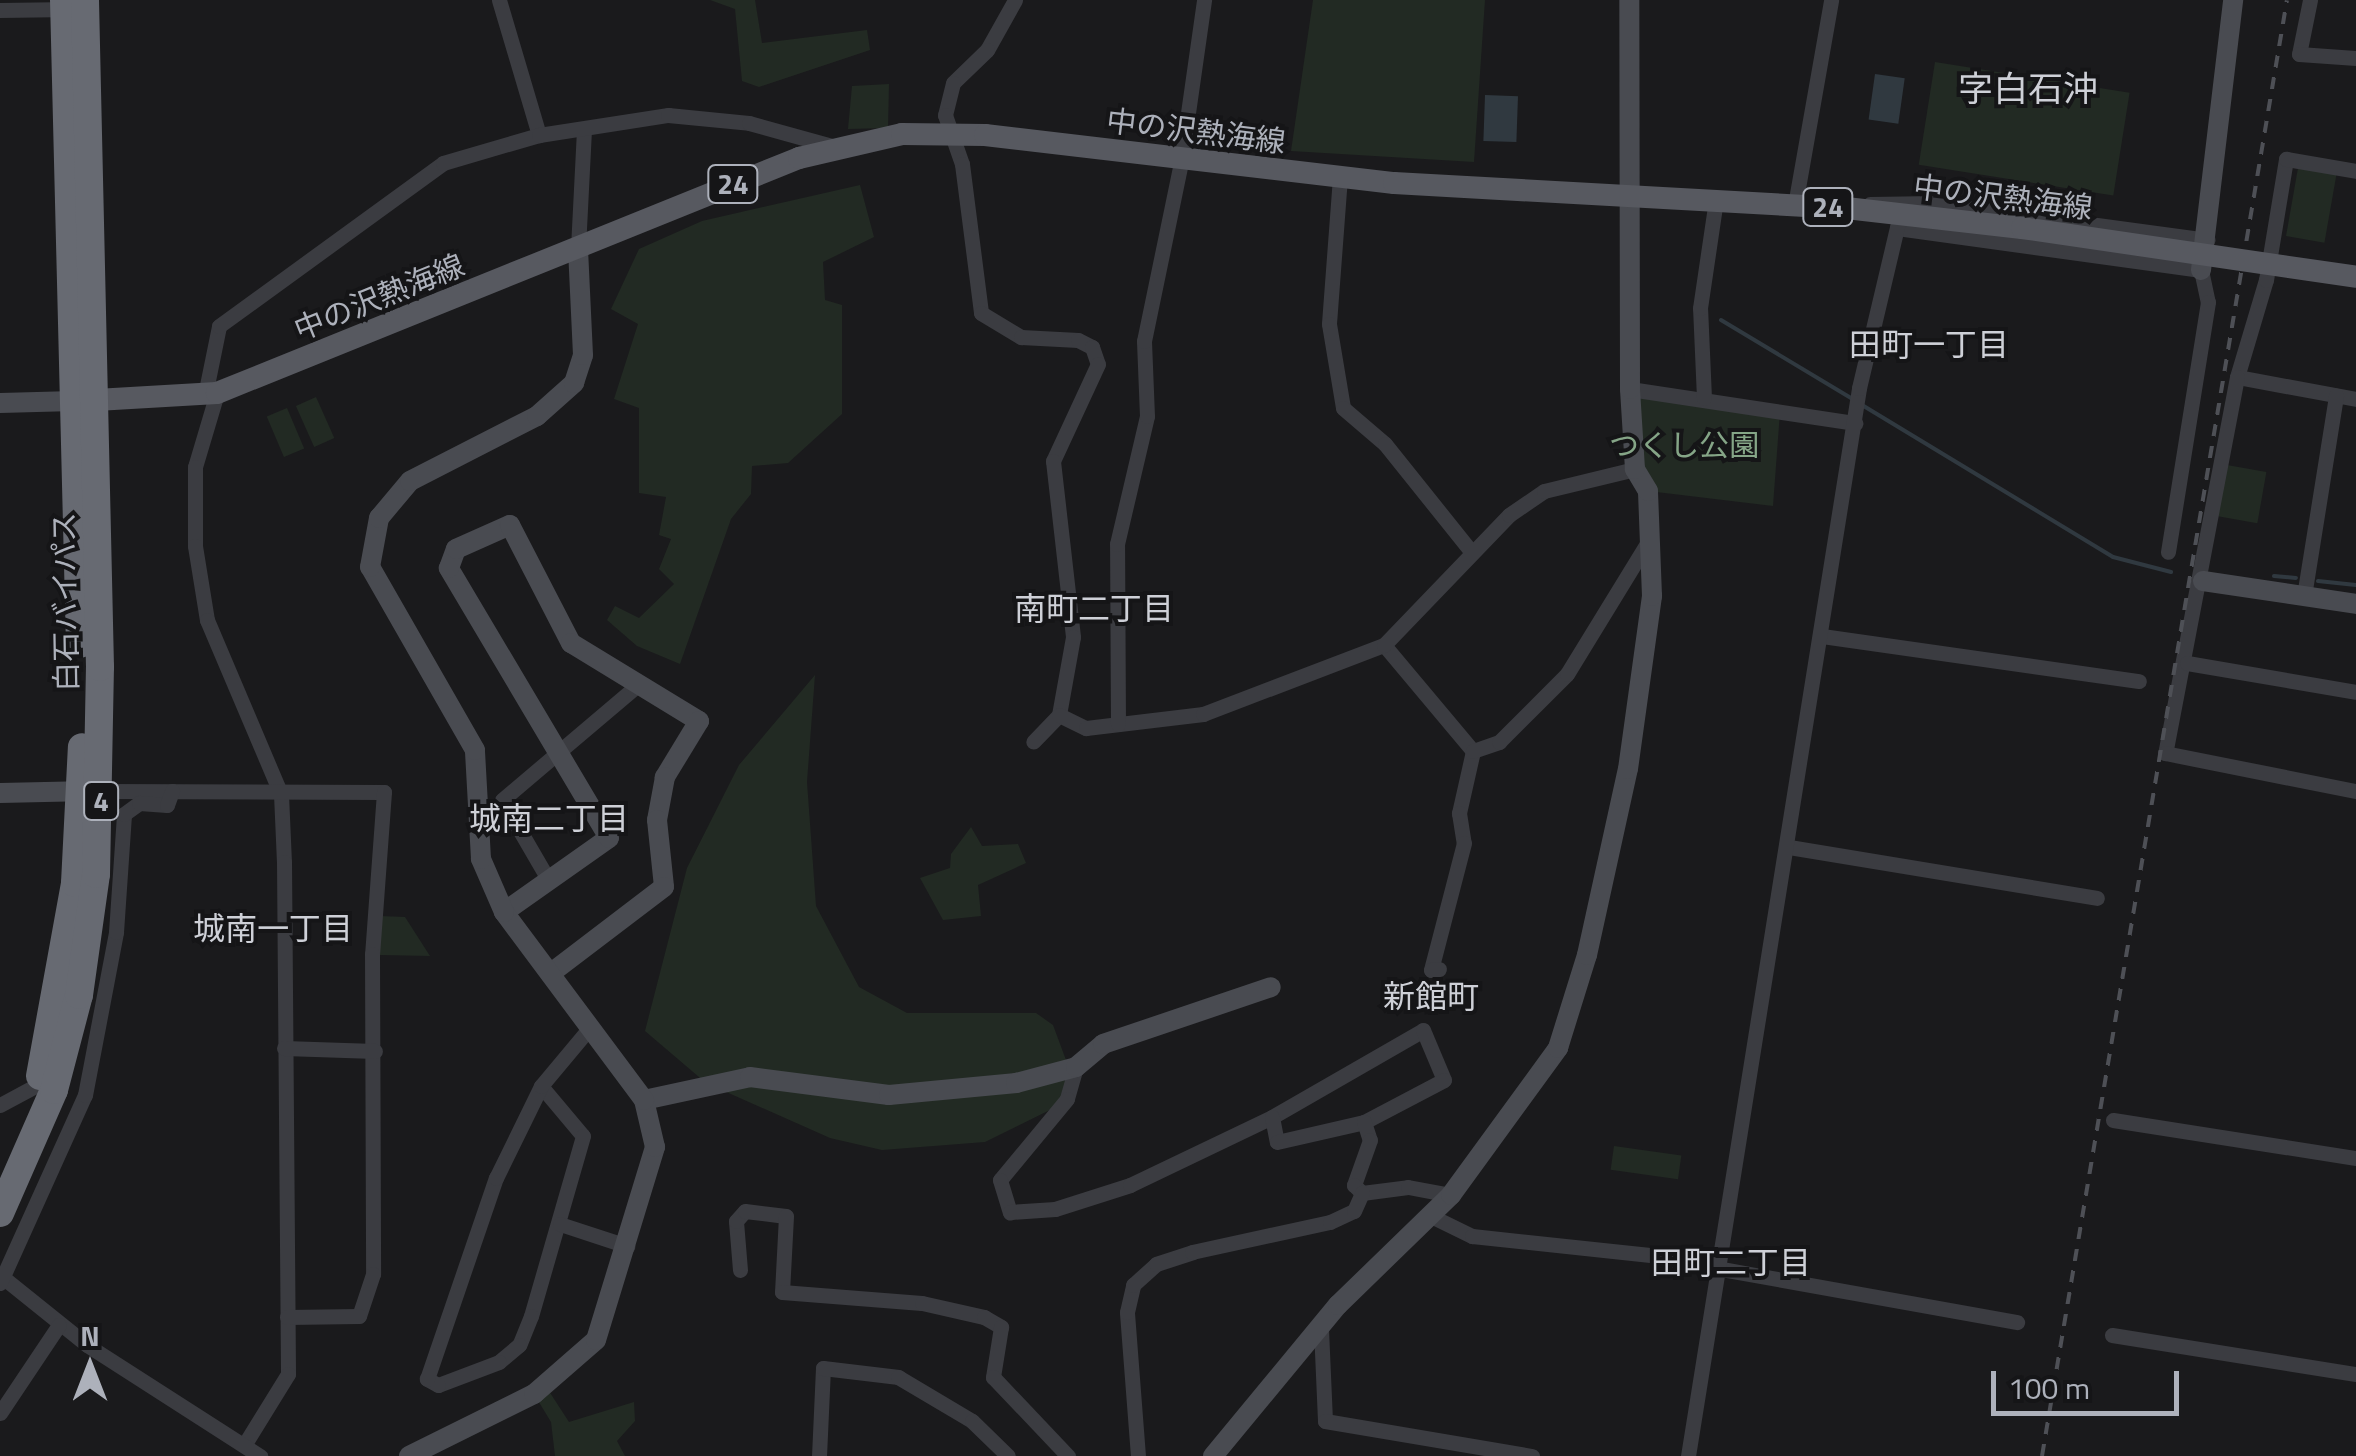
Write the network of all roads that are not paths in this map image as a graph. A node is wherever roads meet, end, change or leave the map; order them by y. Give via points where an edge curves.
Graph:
1 (499, 0) edge
2 (1016, 0) edge
3 (1204, 0) edge
4 (1629, 0) edge
5 (1831, 0) edge
6 (2233, 0) edge
7 (2310, 0) edge
8 (75, 4) edge
9 (0, 10) edge
10 (2356, 58) edge
11 (584, 130) junction
12 (951, 132) junction
13 (539, 135) junction
14 (832, 146) junction
15 (1181, 162) junction
16 (2356, 171) edge
17 (1340, 177) junction
18 (1633, 195) junction
19 (1716, 200) junction
20 (1795, 206) junction
21 (1846, 208) junction
22 (1898, 221) junction
23 (2207, 240) junction
24 (578, 248) junction
25 (2201, 270) junction
26 (2356, 277) edge
27 (2237, 376) junction
28 (1630, 389) junction
29 (211, 394) junction
30 (2336, 396) junction
31 (1704, 398) junction
32 (2356, 399) edge
33 (84, 401) junction
34 (0, 403) edge
35 (1856, 417) junction
36 (1635, 470) junction
37 (1651, 536) junction
38 (1470, 550) junction
39 (2168, 552) dead end
40 (2203, 581) junction
41 (2304, 596) junction
42 (2356, 604) edge
43 (1822, 636) junction
44 (1384, 646) junction
45 (2187, 663) junction
46 (2139, 681) dead end
47 (640, 683) junction
48 (2356, 692) edge
49 (1059, 715) junction
50 (1118, 724) junction
51 (1033, 742) dead end
52 (1474, 751) junction
53 (558, 758) junction
54 (92, 791) junction
55 (172, 791) junction
56 (2356, 791) edge
57 (0, 794) edge
58 (281, 794) junction
59 (1788, 847) junction
60 (548, 880) junction
61 (2098, 898) dead end
62 (504, 912) junction
63 (1439, 970) dead end
64 (550, 974) junction
65 (1271, 986) dead end
66 (587, 1031) junction
67 (284, 1048) junction
68 (375, 1051) junction
69 (1076, 1067) junction
70 (39, 1084) junction
71 (541, 1086) junction
72 (644, 1100) junction
73 (0, 1104) edge
74 (1272, 1117) junction
75 (2112, 1120) dead end
76 (1364, 1122) junction
77 (2356, 1158) edge
78 (1362, 1193) junction
79 (1451, 1195) junction
80 (5, 1200) edge
81 (1431, 1216) junction
82 (560, 1224) junction
83 (627, 1246) junction
84 (1716, 1265) junction
85 (740, 1270) dead end
86 (1, 1278) edge
87 (287, 1317) junction
88 (2017, 1322) dead end
89 (59, 1324) junction
90 (1320, 1329) junction
91 (2112, 1335) dead end
92 (2356, 1374) edge
93 (0, 1414) edge
94 (246, 1442) junction
95 (260, 1456) edge
96 (409, 1456) edge
97 (819, 1456) edge
98 (1008, 1456) edge
99 (1068, 1456) edge
100 (1138, 1456) edge
101 (1213, 1456) edge
102 (1532, 1456) edge
103 (1688, 1456) edge

1 - 13 street
2 - 12 street via 986,50 953,82 945,115
3 - 15 street
4 - 18 street
5 - 20 street
6 - 23 street
7 - 10 street via 2299,54
8 - 9 street
8 - 33 highway, 白石バイパス / 4
11 - 13 street
11 - 14 street via 668,115 749,123
11 - 24 street
12 - 14 main road, 中の沢熱海線 / 24
12 - 15 main road, 中の沢熱海線 / 24
12 - 49 street via 981,312 1021,337 1078,340 1092,347 1098,364 1052,460 1073,637
13 - 29 street via 443,163 329,240 220,326
14 - 24 main road, 中の沢熱海線 / 24
15 - 17 main road, 中の沢熱海線 / 24
15 - 50 street via 1144,341 1147,416 1117,544
16 - 27 street via 2286,159 2266,280
17 - 18 main road, 中の沢熱海線 / 24
17 - 38 street via 1328,324 1343,408 1385,444
18 - 19 main road, 中の沢熱海線 / 24
18 - 28 street
19 - 20 main road, 中の沢熱海線 / 24
19 - 31 street via 1700,308
20 - 21 main road, 中の沢熱海線 / 24
21 - 22 main road, 中の沢熱海線 / 24
21 - 23 street via 1898,199
22 - 25 street
22 - 26 main road, 中の沢熱海線 / 24, bridge via 2022,228
22 - 35 street
23 - 25 street
24 - 29 main road, 中の沢熱海線 / 24
24 - 62 street via 583,354 574,383 536,416 410,481 379,518 372,541 370,567 384,603 476,750 480,859
25 - 39 street via 2208,302
27 - 30 street
27 - 40 street
28 - 31 street
28 - 36 street
29 - 33 main road, 中の沢熱海線 / 24
29 - 58 street via 194,467 195,546 207,620
30 - 32 street
30 - 41 street
31 - 35 street
33 - 34 street
33 - 54 highway, 白石バイパス / 4
35 - 43 street
36 - 37 street via 1648,491
36 - 38 street via 1544,491
37 - 52 street via 1568,674 1499,742
37 - 79 street via 1649,655 1581,973 1558,1048
38 - 44 street
40 - 41 street
40 - 45 street
41 - 42 street
43 - 46 street
43 - 59 street
44 - 50 street via 1203,714
44 - 52 street
45 - 48 street
45 - 56 street via 2165,753
47 - 53 street
47 - 53 street via 571,643 510,526 456,550 449,568
47 - 64 street via 700,721 665,778 657,820 664,887
49 - 50 street via 1086,728
49 - 51 street
52 - 63 street via 1459,813 1464,844 1431,970
53 - 60 street via 502,800
53 - 60 street via 608,838
54 - 55 street
54 - 57 street
54 - 70 highway, 白石バイパス / 4
54 - 80 highway, 白石バイパス / 4 via 79,995 54,1090
55 - 58 street
55 - 86 street via 167,805 139,803 124,814 116,932 84,1095
58 - 67 street
58 - 68 street via 384,792 374,907
59 - 61 street
59 - 84 street
60 - 62 street
62 - 64 street
64 - 66 street
65 - 69 street via 1102,1044
66 - 71 street
66 - 72 street
67 - 68 street
67 - 87 street
68 - 87 street via 373,1274 364,1302 359,1316
69 - 72 street via 1016,1083 889,1096 750,1077
69 - 74 street via 1066,1098 1000,1180 1010,1212 1102,1196
70 - 73 street
70 - 80 highway, 白石バイパス / 4
71 - 82 street via 583,1136
71 - 82 street via 496,1178 427,1378 438,1385 499,1362 519,1345
72 - 83 street via 655,1147
74 - 76 street via 1278,1142
74 - 76 street via 1424,1030 1444,1080
75 - 77 street
76 - 78 street via 1370,1140 1354,1185
78 - 79 street via 1408,1187
78 - 100 street via 1354,1212 1330,1222 1192,1252 1156,1264 1133,1285 1126,1312
79 - 81 street
81 - 84 street via 1472,1236
81 - 90 street
82 - 83 street
83 - 96 street via 596,1340 572,1367
84 - 88 street
84 - 103 street
85 - 99 street via 736,1221 745,1211 786,1216 782,1292 922,1303 984,1317 1001,1327 994,1377
86 - 89 street
87 - 94 street via 288,1374
89 - 93 street
89 - 94 street
90 - 101 street
90 - 102 street via 1324,1421
91 - 92 street
94 - 95 street
97 - 98 street via 823,1368 898,1376 972,1421

